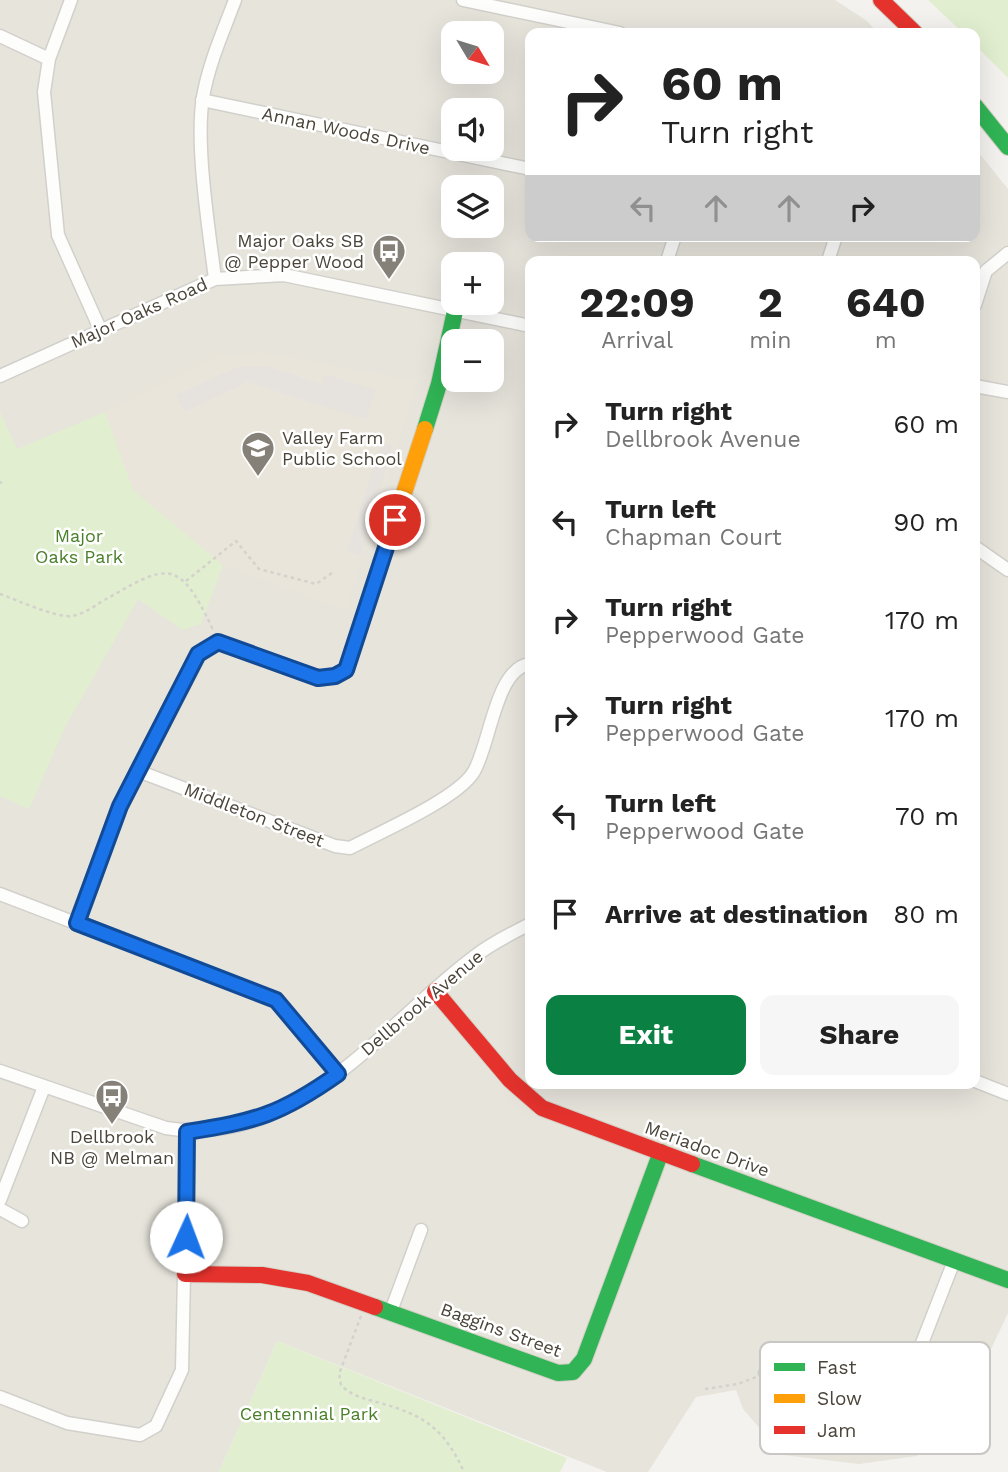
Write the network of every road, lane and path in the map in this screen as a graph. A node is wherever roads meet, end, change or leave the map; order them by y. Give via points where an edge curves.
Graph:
1 (71, 0) edge
2 (235, 0) edge
3 (463, 0) edge
4 (881, 0) edge
5 (596, 28) edge
6 (910, 28) edge
7 (0, 36) edge
8 (49, 59) junction
9 (202, 100) junction
10 (980, 112) edge
11 (1008, 147) edge
12 (525, 168) edge
13 (1008, 253) edge
14 (215, 279) junction
15 (980, 290) edge
16 (441, 307) edge
17 (454, 315) edge
18 (478, 315) edge
19 (525, 325) edge
20 (100, 330) junction
21 (0, 376) edge
22 (980, 387) edge
23 (1008, 392) edge
24 (980, 551) edge
25 (1008, 570) edge
26 (332, 573) dead end
27 (186, 581) junction
28 (0, 594) edge
29 (218, 642) junction
30 (525, 665) edge
31 (138, 771) junction
32 (0, 894) edge
33 (77, 923) junction
34 (525, 927) edge
35 (435, 991) junction
36 (0, 1071) edge
37 (338, 1074) junction
38 (980, 1083) edge
39 (44, 1087) junction
40 (1008, 1094) edge
41 (187, 1132) junction
42 (661, 1152) junction
43 (0, 1200) edge
44 (0, 1209) edge
45 (22, 1221) dead end
46 (421, 1230) dead end
47 (954, 1261) junction
48 (185, 1274) junction
49 (1008, 1280) edge
50 (366, 1303) junction
51 (391, 1311) junction
52 (922, 1342) edge
53 (760, 1375) edge
54 (705, 1389) dead end
55 (0, 1397) edge
56 (464, 1472) edge

1 - 8 street
2 - 9 street
3 - 5 street
4 - 6 street
7 - 8 street
8 - 20 street via 44,92 58,235
9 - 12 street, Annan Woods Drive
9 - 14 street
10 - 11 street
13 - 15 street via 986,271
14 - 16 street, Major Oaks Road via 284,275
14 - 20 street, Major Oaks Road
17 - 29 street via 439,384 346,670 318,678
18 - 19 street, Major Oaks Road
20 - 21 street, Major Oaks Road
22 - 23 street
24 - 25 street
26 - 27 path via 316,584 259,569 236,541
27 - 28 path via 177,574 152,573 69,616
27 - 29 path
29 - 31 street via 198,654
30 - 31 street, Middleton Street via 508,677 473,773 451,794 350,848
31 - 33 street via 120,806
32 - 33 street
33 - 37 street via 276,1000
34 - 35 street, Dellbrook Avenue via 475,956
35 - 37 street, Dellbrook Avenue
35 - 42 street, Meriadoc Drive via 510,1080 542,1108
36 - 39 street, Dellbrook Avenue
37 - 41 street, Dellbrook Avenue via 278,1113
38 - 40 street
39 - 41 street, Dellbrook Avenue
39 - 43 street
41 - 48 street
42 - 47 street, Meriadoc Drive
42 - 51 street, Baggins Street via 584,1359 573,1372 558,1373
44 - 45 street
46 - 51 street
47 - 49 street, Meriadoc Drive
47 - 52 street
48 - 50 street, Baggins Street via 262,1275 308,1283
48 - 55 street via 182,1370 156,1426 140,1435 67,1423
50 - 51 street, Baggins Street
50 - 56 path via 339,1374 341,1385 433,1426 450,1443
53 - 54 path

